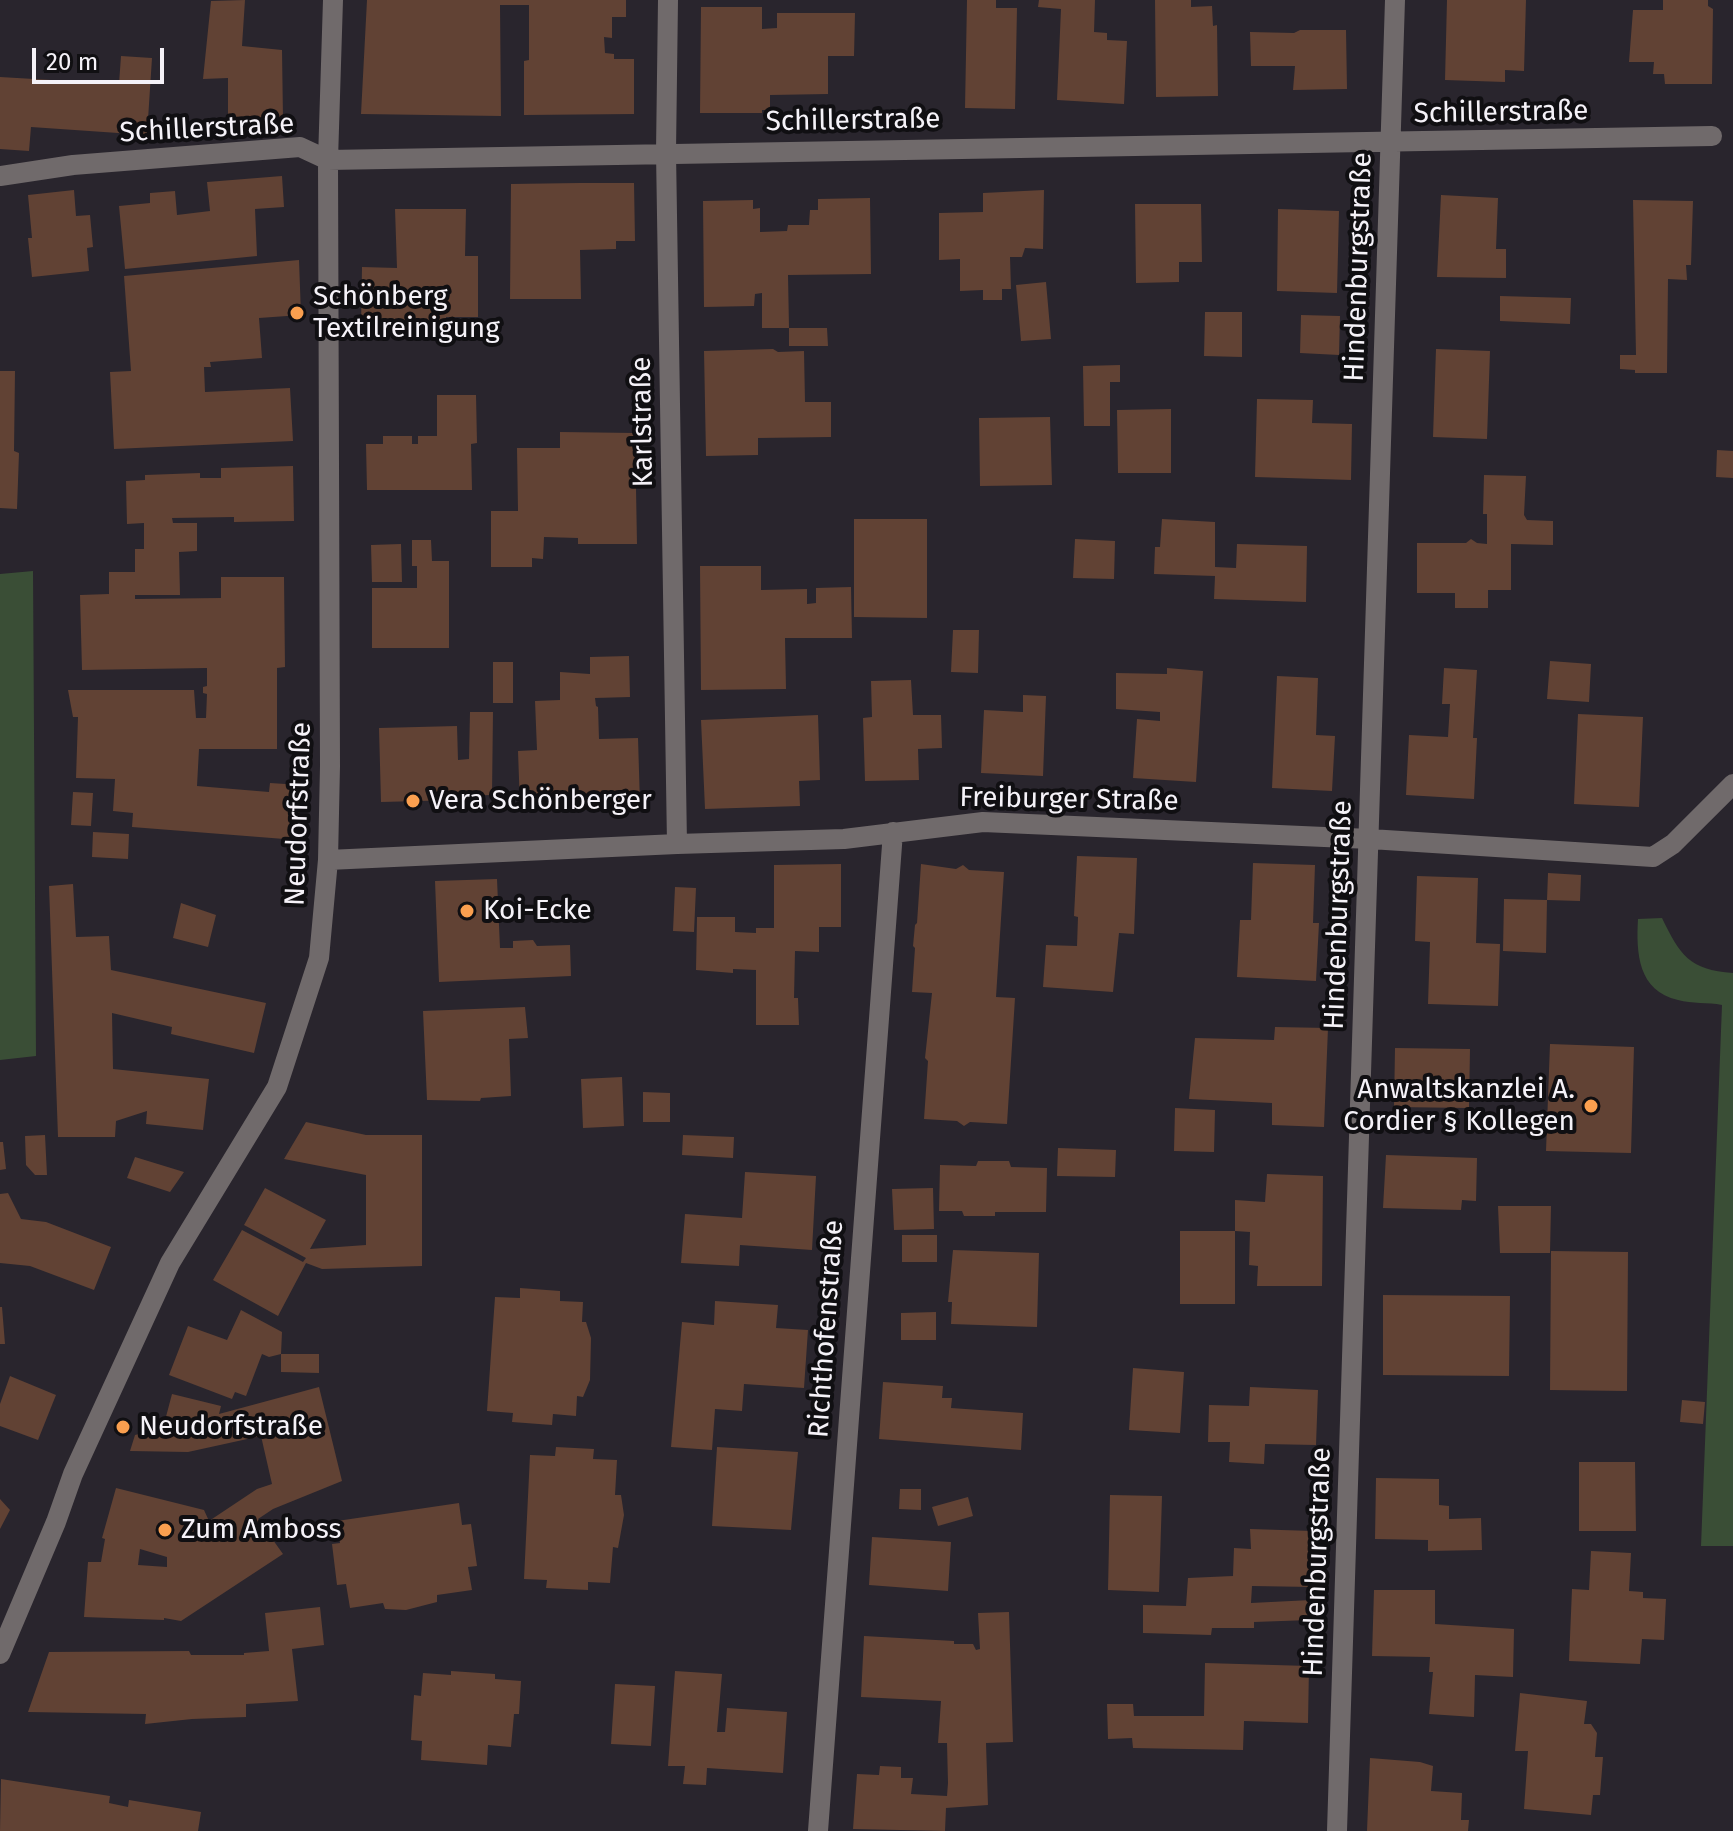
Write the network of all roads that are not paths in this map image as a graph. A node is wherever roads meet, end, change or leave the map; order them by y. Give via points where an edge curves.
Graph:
1 (333, 0) edge
2 (668, 0) edge
3 (1395, 0) edge
4 (1712, 136) dead end
5 (1391, 143) junction
6 (666, 152) junction
7 (328, 160) junction
8 (0, 176) edge
9 (1733, 784) edge
10 (893, 832) junction
11 (1370, 839) junction
12 (677, 844) junction
13 (328, 860) junction
14 (0, 1654) edge
15 (818, 1831) edge
16 (1337, 1831) edge

1 - 7 street, Neudorfstraße
2 - 6 street, Karlstraße
3 - 5 street, Hindenburgstraße
4 - 5 street, Schillerstraße
5 - 6 street, Schillerstraße
5 - 11 street, Hindenburgstraße
6 - 7 street, Schillerstraße
6 - 12 street, Karlstraße
7 - 8 street, Schillerstraße via 300,147
7 - 13 street, Neudorfstraße
9 - 11 street, Freiburger Straße via 1653,857
10 - 11 street, Freiburger Straße via 983,822
10 - 12 street, Freiburger Straße via 844,839
10 - 15 street, Richthofenstraße
11 - 16 street, Hindenburgstraße
12 - 13 street, Freiburger Straße
13 - 14 street, Neudorfstraße via 319,958 277,1087 170,1263 78,1462

